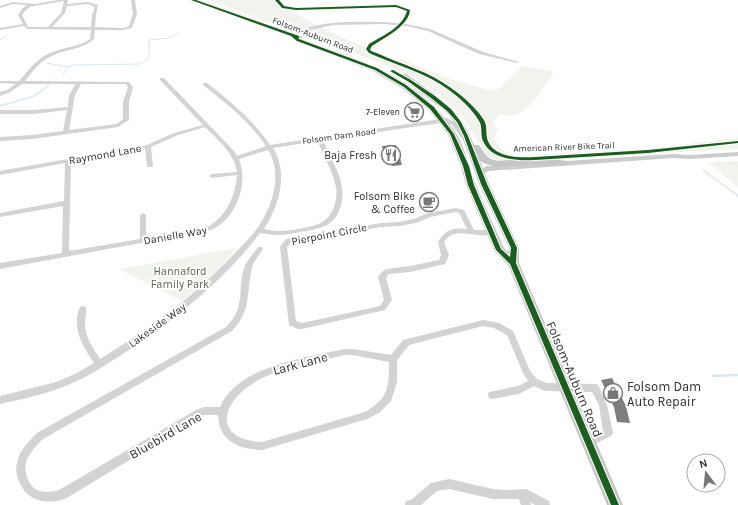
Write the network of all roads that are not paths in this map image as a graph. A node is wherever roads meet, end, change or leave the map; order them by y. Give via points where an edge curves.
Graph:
1 (133, 0) edge
2 (193, 0) edge
3 (65, 2) edge
4 (30, 4) junction
5 (0, 7) edge
6 (25, 25) junction
7 (93, 28) junction
8 (0, 29) edge
9 (48, 29) junction
10 (293, 36) junction
11 (517, 62) dead end
12 (162, 79) dead end
13 (0, 82) edge
14 (22, 82) junction
15 (80, 82) junction
16 (205, 84) dead end
17 (0, 94) edge
18 (70, 108) junction
19 (0, 112) edge
20 (443, 121) junction
21 (207, 125) junction
22 (66, 132) junction
23 (466, 136) junction
24 (0, 139) edge
25 (320, 139) junction
26 (148, 146) junction
27 (470, 146) junction
28 (270, 147) junction
29 (738, 154) edge
30 (690, 157) junction
31 (236, 158) junction
32 (68, 161) junction
33 (565, 163) junction
34 (150, 166) dead end
35 (480, 172) junction
36 (0, 173) edge
37 (240, 173) junction
38 (469, 173) junction
39 (212, 176) dead end
40 (66, 203) junction
41 (0, 215) edge
42 (143, 215) dead end
43 (260, 230) junction
44 (491, 230) junction
45 (471, 231) junction
46 (143, 241) junction
47 (260, 249) dead end
48 (65, 254) junction
49 (513, 262) junction
50 (0, 266) edge
51 (83, 309) dead end
52 (393, 358) junction
53 (99, 364) junction
54 (534, 382) junction
55 (566, 388) junction
56 (492, 395) dead end
57 (0, 400) edge
58 (223, 411) junction
59 (589, 443) junction
60 (523, 494) junction
61 (421, 502) edge
62 (410, 505) edge
63 (526, 505) edge
64 (544, 505) edge
65 (615, 505) edge

1 - 7 street via 135,14 131,27
2 - 10 main road, Folsom-Auburn Road
3 - 4 street
3 - 7 street via 96,4
3 - 9 street via 61,15
4 - 5 street via 13,3
4 - 6 street via 20,15
6 - 8 street
6 - 9 street via 29,28
7 - 9 street
7 - 14 street via 90,42 42,59
10 - 11 street via 334,24 406,25 429,30 481,53
10 - 20 main road, Folsom-Auburn Road via 393,78 423,100
10 - 23 main road, Folsom-Auburn Road via 303,37 362,58 406,78 449,110
12 - 21 street, Danielle Way
13 - 14 street
14 - 15 street
14 - 17 street via 16,88
15 - 18 street via 72,95
15 - 22 street via 130,85 126,102 126,120 117,125
16 - 28 street, Lakeside Way via 237,112
18 - 19 street
18 - 22 street
20 - 25 street, Folsom Dam Road
20 - 27 street via 453,122 464,141
20 - 38 main road, Folsom-Auburn Road via 452,134
21 - 26 street, Raymond Lane
21 - 31 street, Danielle Way
22 - 24 street
23 - 27 main road, Folsom-Auburn Road
23 - 33 main road via 474,141 482,158 489,162
25 - 28 street, Folsom Dam Road
25 - 43 street via 339,188 334,216 325,224 280,233
26 - 32 street, Raymond Lane
26 - 34 street
27 - 35 main road, Folsom-Auburn Road
28 - 31 street, Folsom Dam Road
28 - 43 street, Lakeside Way via 278,168 277,189 273,207
29 - 30 main road
30 - 33 main road
30 - 35 main road via 684,160 490,175
31 - 37 street, Danielle Way
32 - 36 street, Raymond Lane
32 - 40 street
33 - 35 main road via 487,169
35 - 38 main road
35 - 49 main road, Folsom-Auburn Road via 514,248
37 - 39 street
37 - 46 street, Danielle Way via 236,197 217,225 205,230
38 - 44 main road, Folsom-Auburn Road via 471,185
40 - 41 street
40 - 48 street
42 - 46 street
43 - 53 street, Lakeside Way via 231,263 199,293 158,326
44 - 45 street, Pierpoint Circle via 477,233
44 - 49 main road, Folsom-Auburn Road via 499,250
45 - 45 street, Pierpoint Circle via 459,230 446,235 441,242 445,255 442,262 392,270 384,274 382,281 388,300 382,308 302,326 292,323 283,248 288,241 381,224 416,221 424,216 456,210 462,212
46 - 48 street, Danielle Way
47 - 58 street, Bluebird Lane via 248,269 242,312 236,323 40,436 29,448 22,462 24,484 34,495 61,495 198,413
48 - 50 street, Danielle Way
49 - 55 main road, Folsom-Auburn Road
51 - 53 street via 82,334 87,347
52 - 54 street via 402,345 412,340 490,323 504,328 514,339 527,374
52 - 58 street, Lark Lane via 345,352 276,368 238,390 229,399
52 - 58 street via 392,389 383,404 367,415 262,446 253,446 243,445 231,438 223,424
53 - 57 street, Lakeside Way via 51,388
54 - 55 street via 545,387
54 - 56 street via 519,390
55 - 59 main road, Folsom-Auburn Road
55 - 59 street via 595,388 603,405 608,433
59 - 65 main road, Folsom-Auburn Road
60 - 61 street via 493,494 449,484 435,487
60 - 63 street
60 - 64 street
61 - 62 street

